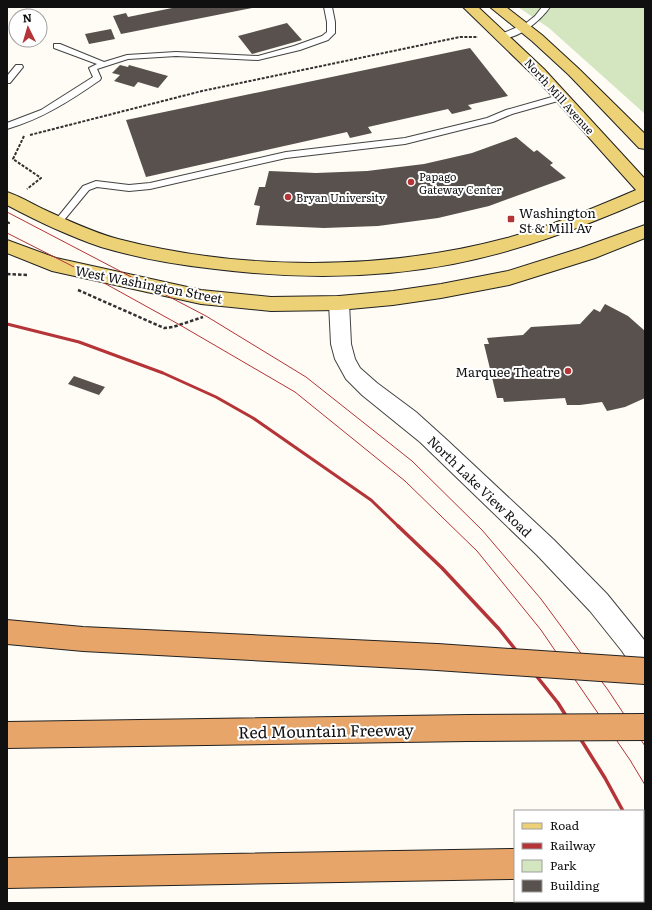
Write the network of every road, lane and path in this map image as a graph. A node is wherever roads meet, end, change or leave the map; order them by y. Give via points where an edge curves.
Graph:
1 (328, 7) edge
2 (470, 7) edge
3 (497, 7) edge
4 (546, 7) edge
5 (525, 28) junction
6 (504, 36) junction
7 (57, 46) dead end
8 (105, 65) junction
9 (18, 67) dead end
10 (7, 81) edge
11 (562, 97) junction
12 (7, 126) edge
13 (645, 144) edge
14 (645, 190) edge
15 (645, 194) edge
16 (15, 195) edge
17 (57, 223) junction
18 (645, 231) edge
19 (7, 246) edge
20 (77, 289) dead end
21 (339, 303) junction
22 (206, 316) dead end
23 (7, 632) edge
24 (7, 639) edge
25 (83, 640) junction
26 (645, 663) edge
27 (645, 670) edge
28 (645, 727) edge
29 (7, 735) edge
30 (514, 864) edge
31 (7, 874) edge

1 - 8 lane via 331,33 325,38 297,48 258,58 176,54 127,57
2 - 6 main road, North Mill Avenue
3 - 5 main road, North Mill Avenue
4 - 5 lane via 539,17
5 - 6 lane
5 - 13 main road, North Mill Avenue via 584,81
6 - 11 main road, North Mill Avenue
6 - 16 path via 460,38 202,90 22,137 13,159 41,178
7 - 8 lane
8 - 12 lane via 93,68 97,78 50,110
9 - 10 lane
11 - 14 main road, North Mill Avenue
11 - 17 lane via 490,120 405,141 286,155 150,186 128,188 96,184 86,188
15 - 17 main road via 488,250 406,264 328,269 268,268 176,257 107,242
16 - 17 main road
18 - 21 main road, West Washington Street via 588,253 509,278 442,291
19 - 21 main road, West Washington Street via 52,264 201,297 271,304
20 - 22 path via 164,328
21 - 26 street, North Lake View Road via 344,356 356,377 415,424 586,588
23 - 25 highway
24 - 25 highway
25 - 27 highway, bridge
28 - 29 highway, Red Mountain Freeway, bridge
30 - 31 highway

